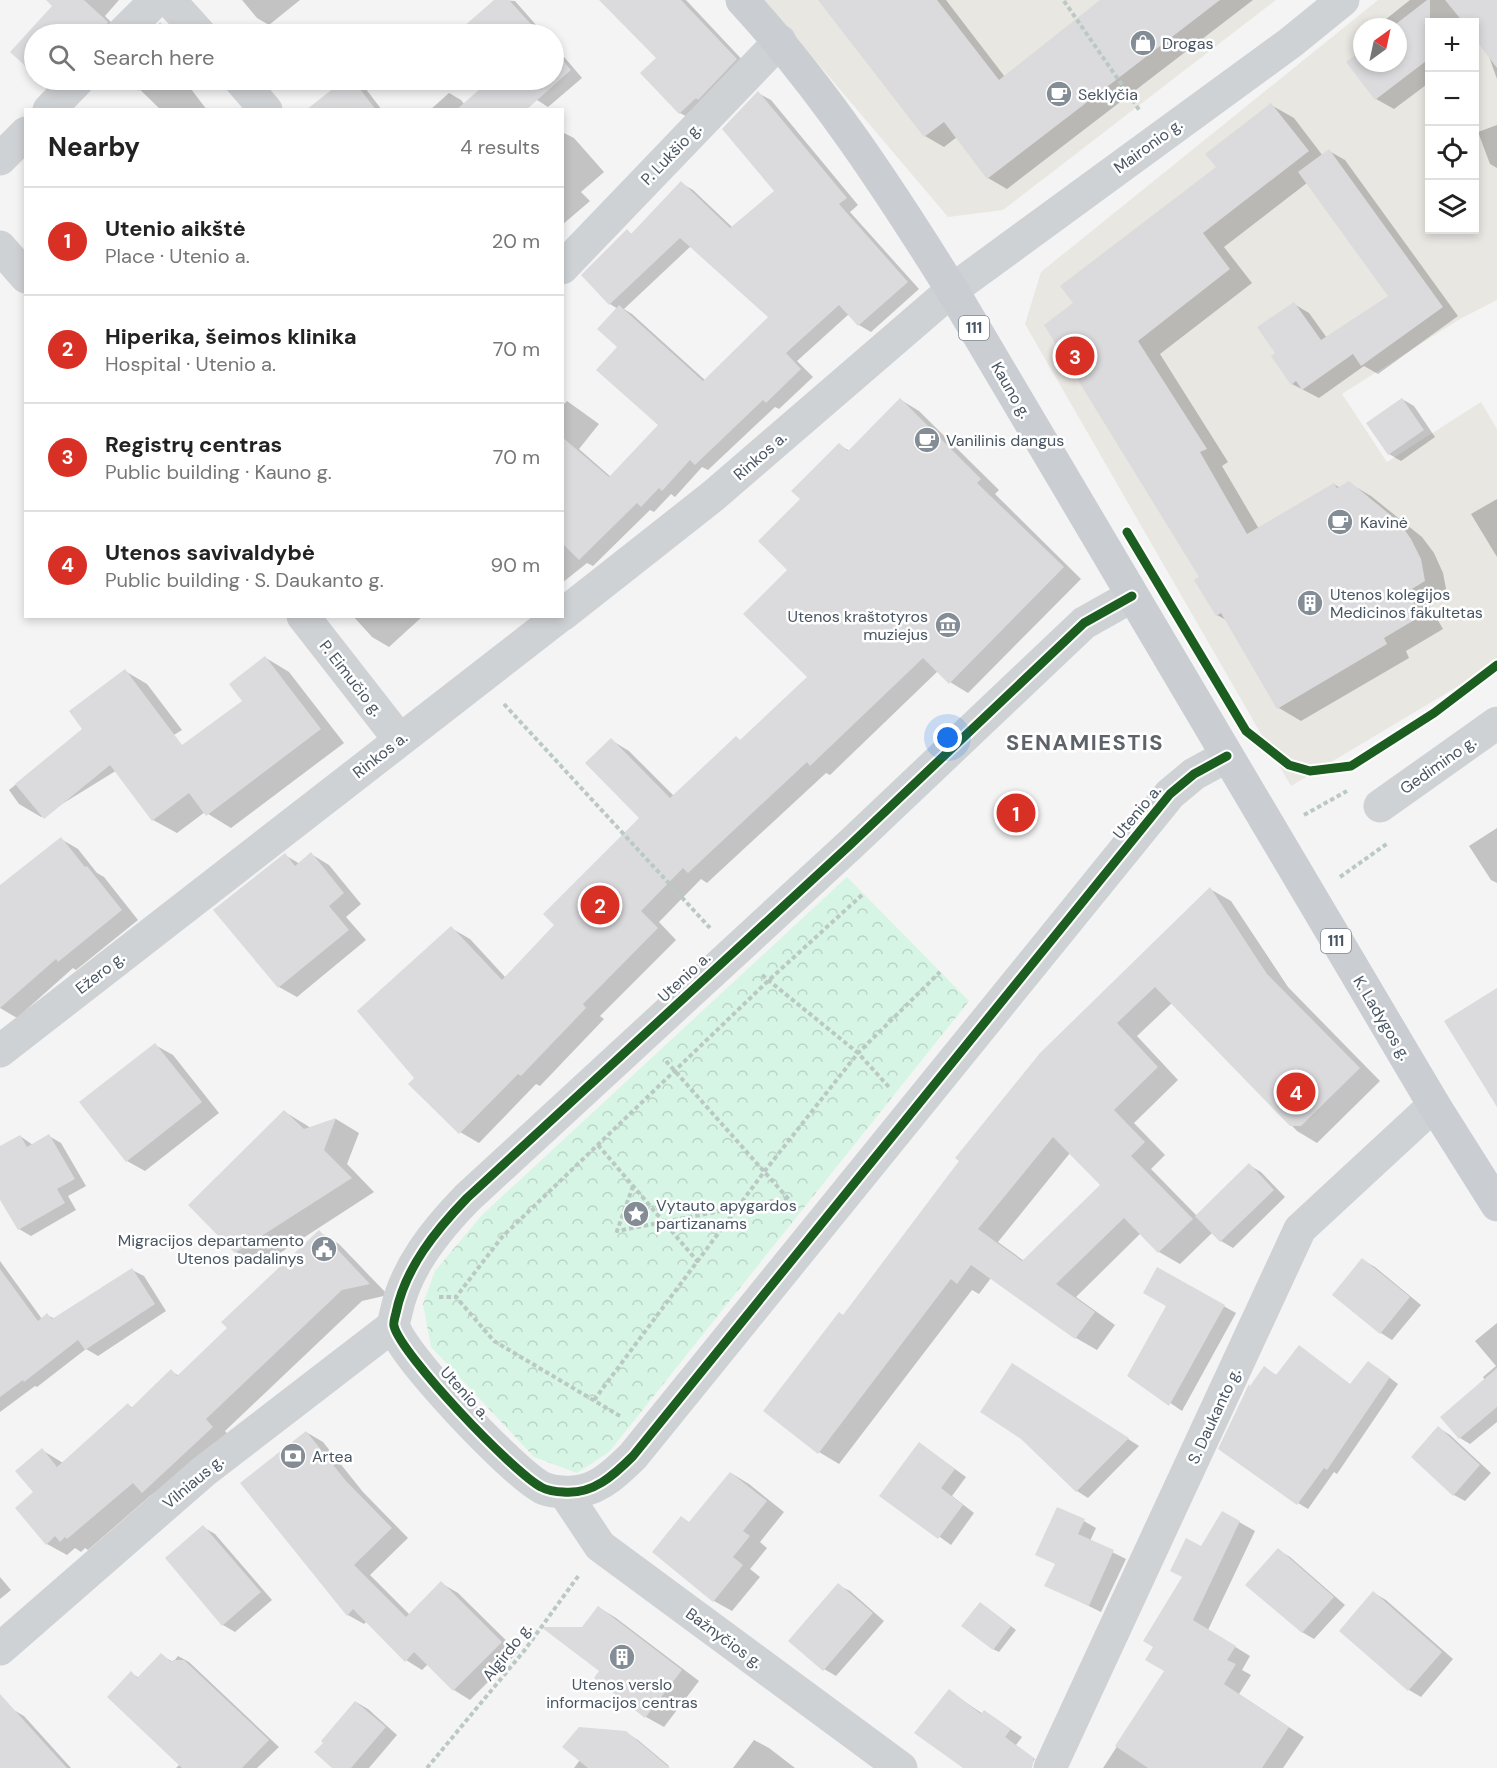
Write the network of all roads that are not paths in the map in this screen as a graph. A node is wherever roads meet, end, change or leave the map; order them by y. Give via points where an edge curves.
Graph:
1 (156, 0) edge
2 (169, 0) edge
3 (742, 0) edge
4 (1343, 0) edge
5 (132, 24) edge
6 (191, 24) edge
7 (780, 41) junction
8 (68, 90) edge
9 (249, 90) edge
10 (51, 108) edge
11 (264, 108) edge
12 (24, 136) edge
13 (0, 159) edge
14 (0, 247) edge
15 (564, 266) edge
16 (24, 275) edge
17 (952, 290) junction
18 (1132, 596) junction
19 (564, 613) edge
20 (305, 618) edge
21 (557, 618) edge
22 (1179, 674) joint
23 (1497, 723) edge
24 (399, 740) junction
25 (1227, 756) junction
26 (1380, 806) dead end
27 (201, 895) joint
28 (0, 1051) edge
29 (1434, 1105) junction
30 (1497, 1205) edge
31 (394, 1325) junction
32 (564, 1492) junction
33 (0, 1649) edge
34 (900, 1768) edge
35 (1050, 1768) edge

1 - 5 street
2 - 6 street
3 - 7 main road, Kauno g. / 111
4 - 17 street, Maironio g.
7 - 15 street, P. Lukšio g.
7 - 17 main road, Kauno g. / 111 via 885,184
8 - 10 street
9 - 11 street
12 - 13 street
14 - 16 street
17 - 18 main road, Kauno g. / 111
17 - 19 street, Rinkos a. via 714,496
18 - 22 main road, Kauno g. / 111
18 - 31 street, Utenio a. via 1084,623 467,1198 427,1244 399,1297
20 - 24 street, P. Eimučio g.
21 - 24 street, Rinkos a.
22 - 25 main road, K. Ladygos g. / 111
23 - 26 street, Gedimino g.
24 - 27 street, Rinkos a.
25 - 29 main road, K. Ladygos g. / 111
25 - 32 street, Utenio a. via 1194,774 1170,794 633,1456 611,1478 586,1490
27 - 28 street, Ežero g.
29 - 30 main road, K. Ladygos g. / 111
29 - 35 street, S. Daukanto g. via 1300,1229
31 - 32 street, Utenio a. via 409,1353 511,1465 542,1488
31 - 33 street, Vilniaus g. via 203,1472
32 - 34 street, Bažnyčios g. via 600,1546

